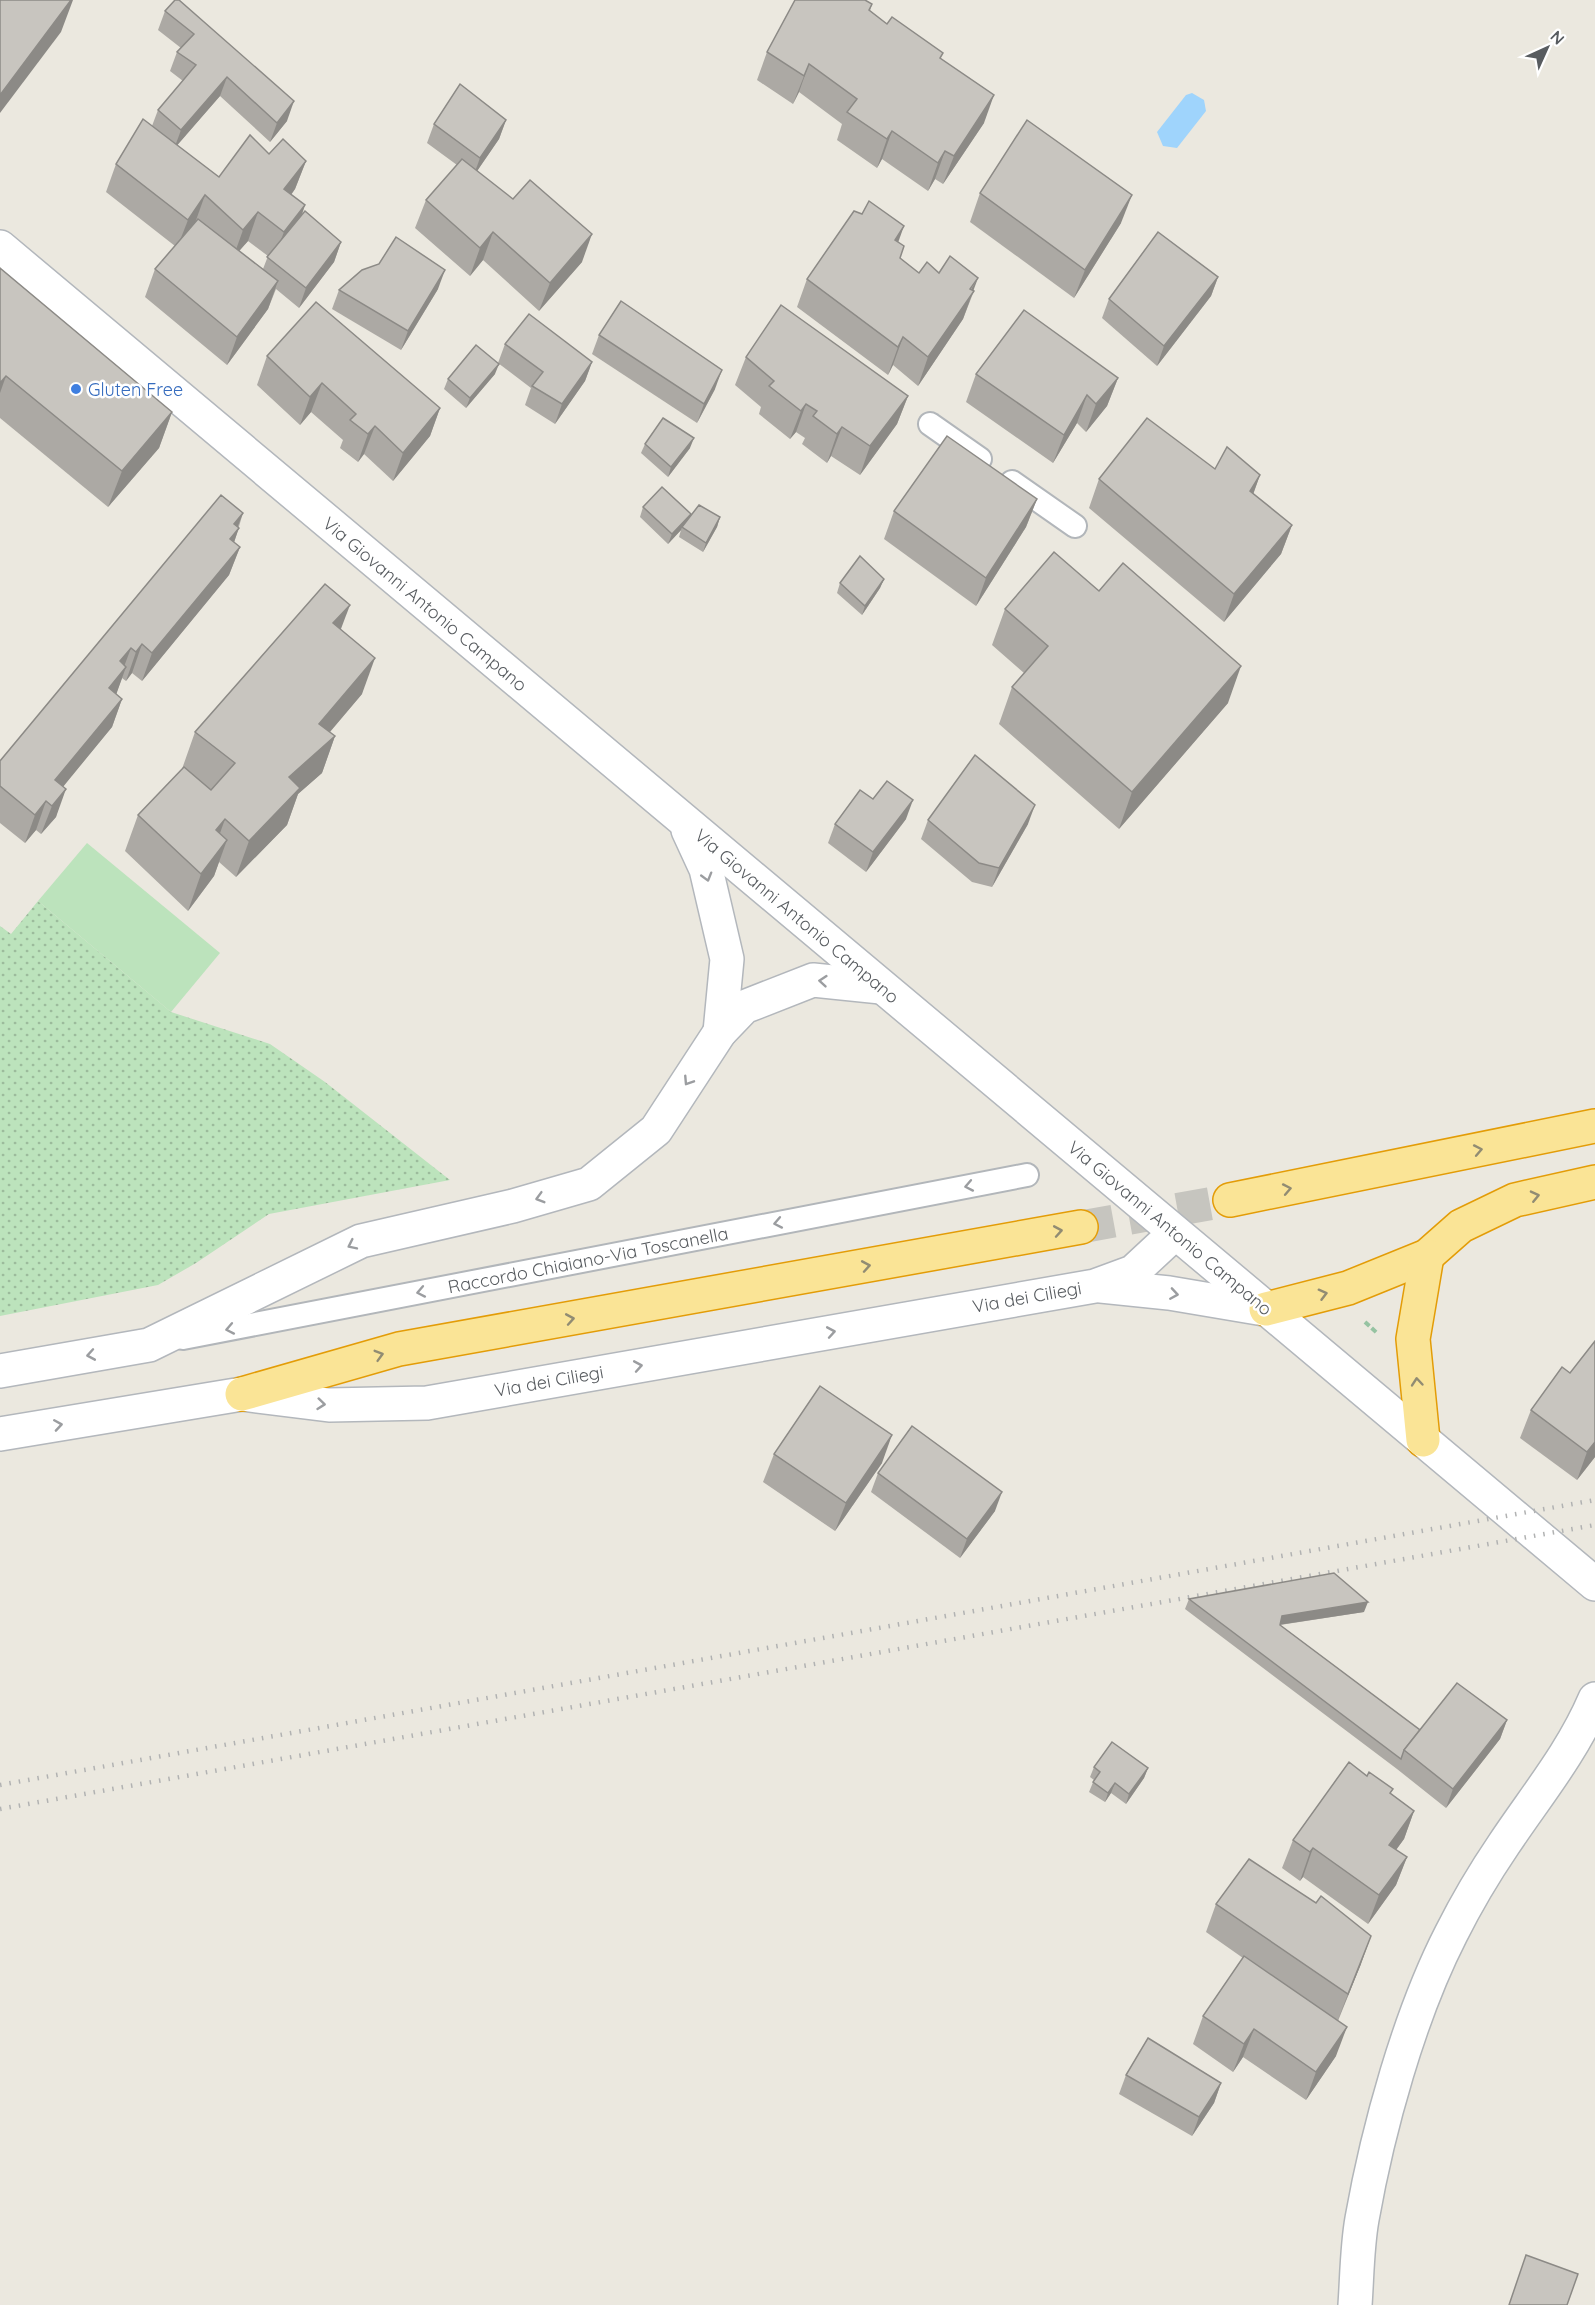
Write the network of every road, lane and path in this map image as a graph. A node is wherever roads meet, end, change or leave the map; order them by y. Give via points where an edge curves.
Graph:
1 (0, 247) edge
2 (930, 424) dead end
3 (1075, 526) dead end
4 (685, 823) junction
5 (881, 987) junction
6 (720, 1032) junction
7 (1595, 1126) edge
8 (1027, 1175) dead end
9 (1595, 1182) edge
10 (1230, 1200) tunnel mouth
11 (1081, 1227) tunnel mouth
12 (1175, 1233) junction
13 (1427, 1256) junction
14 (1095, 1286) junction
15 (1266, 1309) junction
16 (149, 1345) junction
17 (0, 1371) edge
18 (242, 1394) junction
19 (0, 1434) edge
20 (1423, 1440) junction
21 (1595, 1584) edge
22 (1591, 1715) edge
23 (1355, 2305) edge

1 - 4 main road, Via Giovanni Antonio Campano
2 - 3 lane
4 - 5 main road, Via Giovanni Antonio Campano
4 -> 6 main road via 706,869 728,959
5 -> 6 main road via 813,980 744,1007
5 - 12 main road, Via Giovanni Antonio Campano
6 -> 16 main road via 656,1130 589,1184 361,1241
10 -> 7 highway
8 -> 16 lane, Raccordo Chiaiano-Via Toscanella
13 -> 9 highway via 1461,1226 1515,1200
18 -> 11 highway via 399,1349
12 - 14 main road, Via dei Ciliegi via 1133,1272
12 - 15 main road, Via Giovanni Antonio Campano
15 -> 13 highway via 1348,1288
20 -> 13 highway via 1413,1339
14 -> 15 main road, Via dei Ciliegi
18 -> 14 main road, Via dei Ciliegi via 329,1405 427,1403
15 - 20 main road, Via Giovanni Antonio Campano
16 -> 17 main road
19 -> 18 main road, Via dei Ciliegi
20 - 21 main road, Via Giovanni Antonio Campano
22 - 23 main road via 1503,1845 1450,1935 1410,2034 1380,2135 1361,2221

